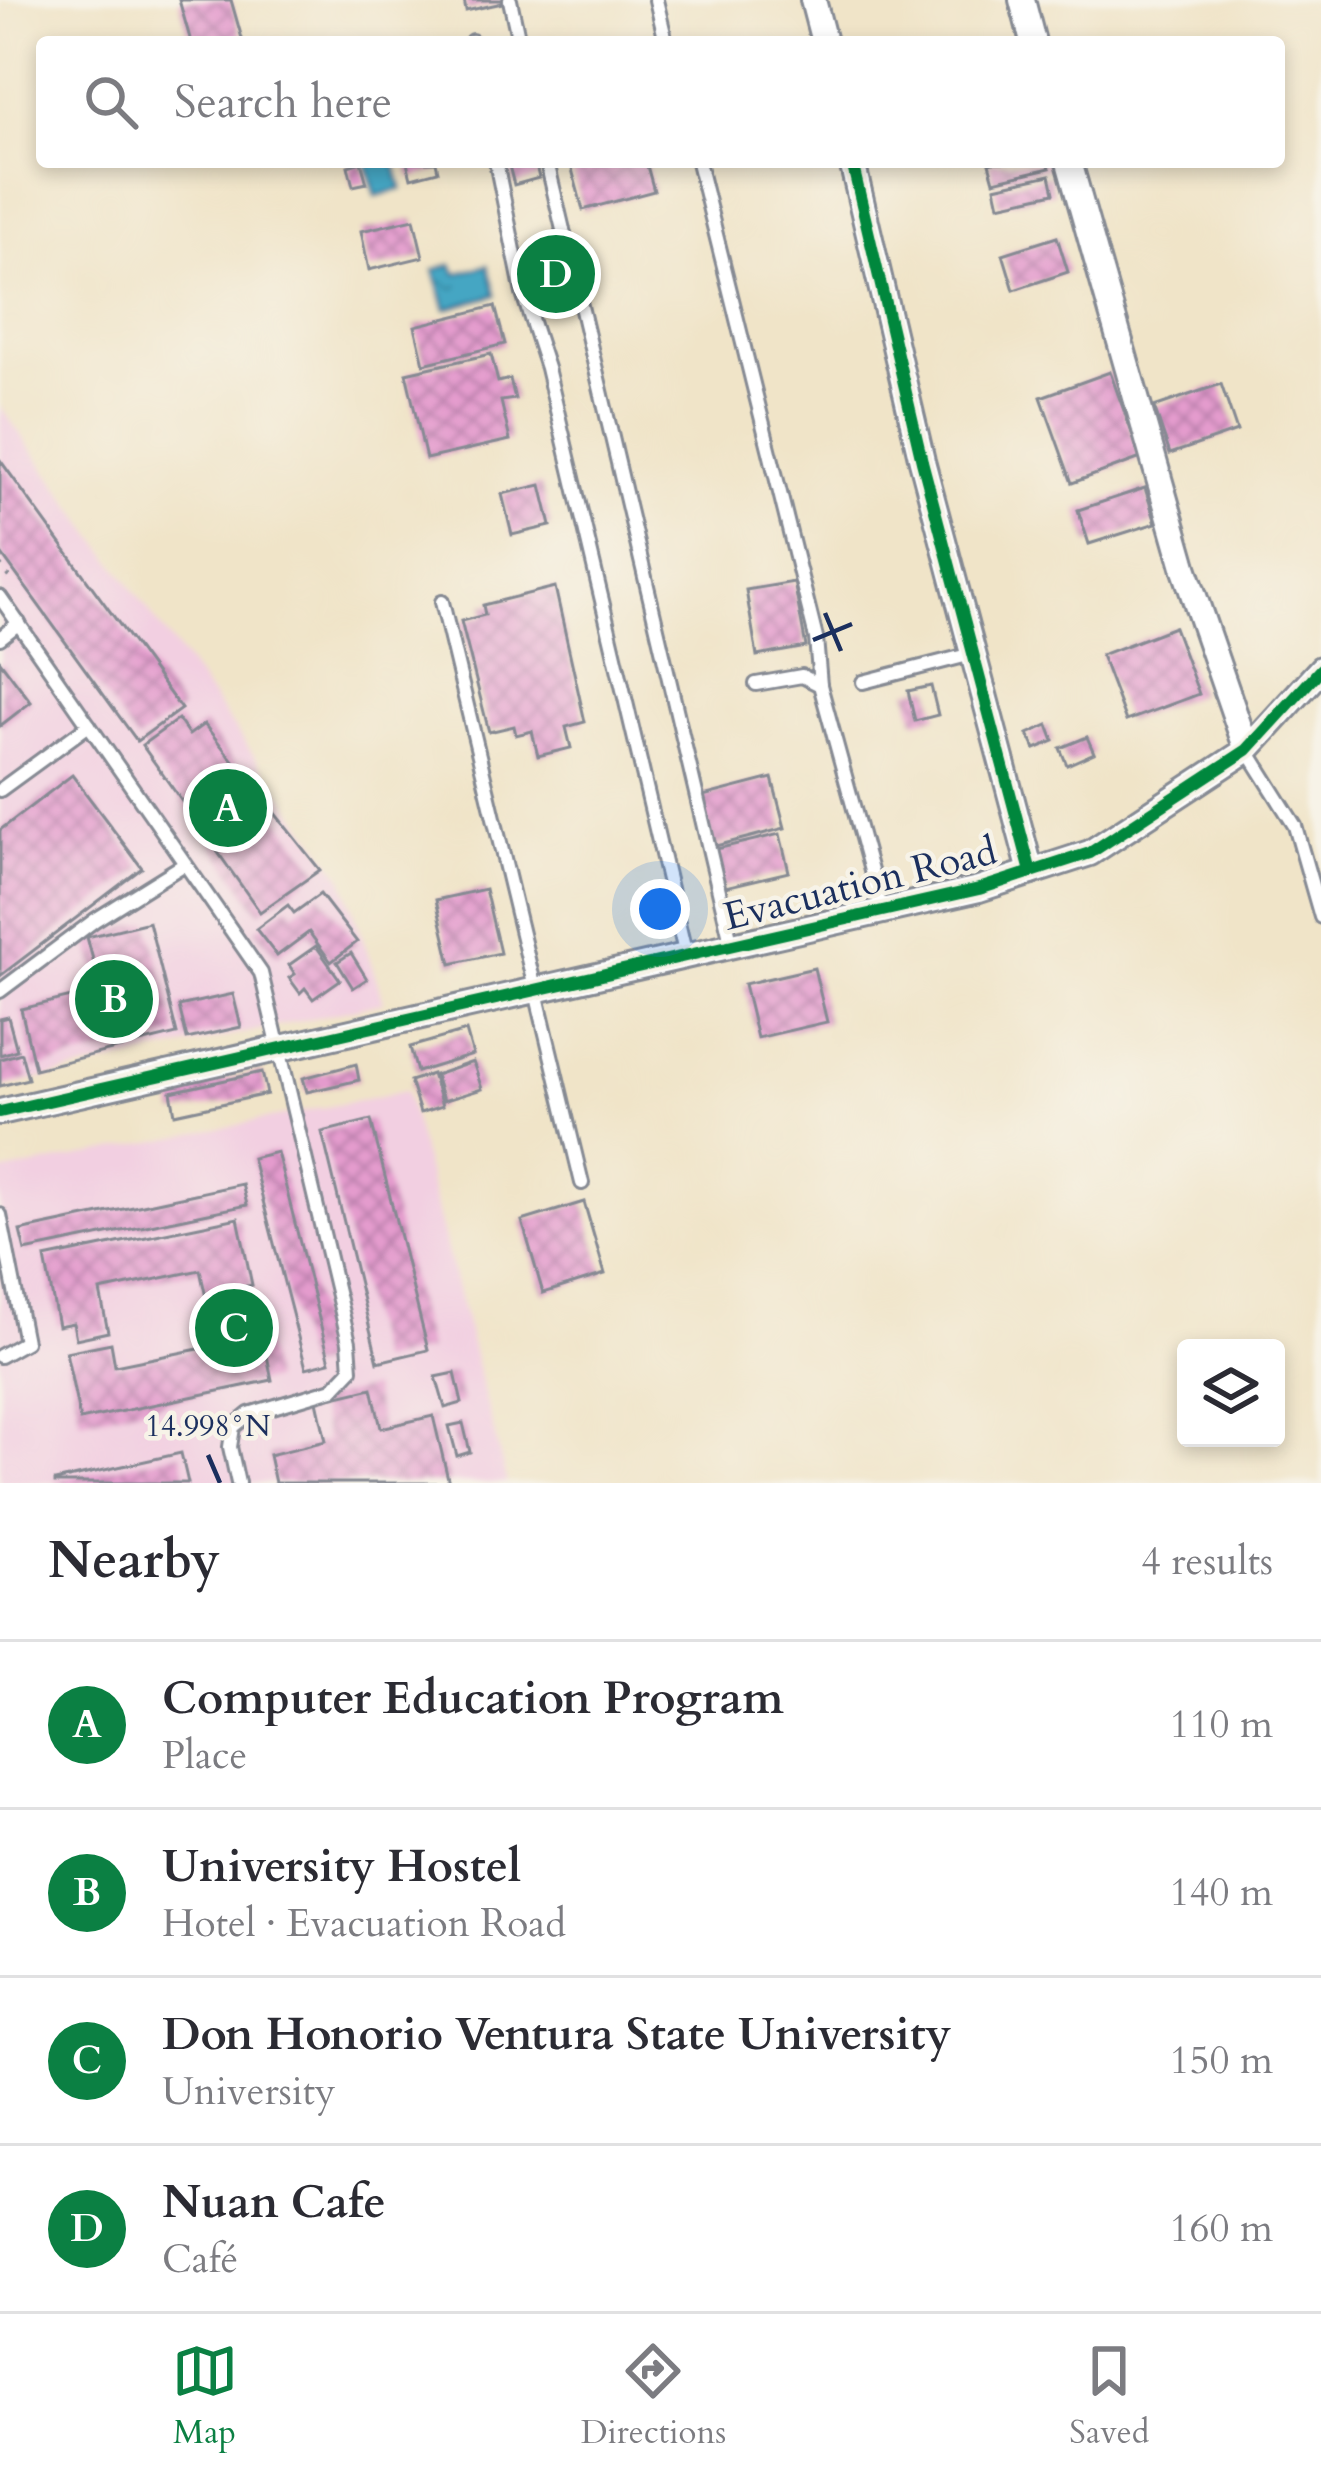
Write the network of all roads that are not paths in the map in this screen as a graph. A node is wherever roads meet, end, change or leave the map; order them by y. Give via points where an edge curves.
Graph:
1 (510, 0) edge
2 (656, 0) edge
3 (813, 0) edge
4 (1022, 0) edge
5 (518, 36) edge
6 (665, 36) edge
7 (822, 36) edge
8 (1031, 36) edge
9 (497, 168) edge
10 (548, 168) edge
11 (699, 168) edge
12 (853, 168) edge
13 (1071, 168) edge
14 (0, 597) edge
15 (442, 602) dead end
16 (20, 623) junction
17 (0, 638) edge
18 (974, 654) junction
19 (1321, 669) edge
20 (863, 682) dead end
21 (756, 683) dead end
22 (820, 685) junction
23 (89, 725) junction
24 (1247, 750) junction
25 (0, 790) edge
26 (183, 865) junction
27 (1031, 872) junction
28 (882, 910) junction
29 (1321, 917) edge
30 (732, 946) junction
31 (686, 957) junction
32 (536, 989) junction
33 (0, 992) edge
34 (279, 1049) junction
35 (0, 1112) edge
36 (582, 1183) dead end
37 (0, 1215) edge
38 (0, 1355) edge
39 (238, 1483) edge

1 - 5 lane
2 - 6 lane
3 - 7 street
4 - 8 street
9 - 31 lane
10 - 30 lane
11 - 22 lane via 816,638
12 - 18 street
13 - 24 street via 1185,570
14 - 16 lane
15 - 32 lane
16 - 17 lane
16 - 23 lane
18 - 20 lane
18 - 27 street
19 - 24 street, Evacuation Road
21 - 22 lane via 802,676
22 - 28 lane
23 - 25 lane
23 - 26 lane
24 - 27 street, Evacuation Road via 1090,854
24 - 29 lane via 1294,826
26 - 33 lane
26 - 34 lane via 261,973
27 - 28 street, Evacuation Road
28 - 30 street, Evacuation Road
30 - 31 street, Evacuation Road
31 - 32 street, Evacuation Road
32 - 34 street, Evacuation Road
32 - 36 lane
34 - 35 street, Evacuation Road
34 - 39 lane via 351,1370 333,1389 249,1414 233,1427
37 - 38 lane via 25,1342

